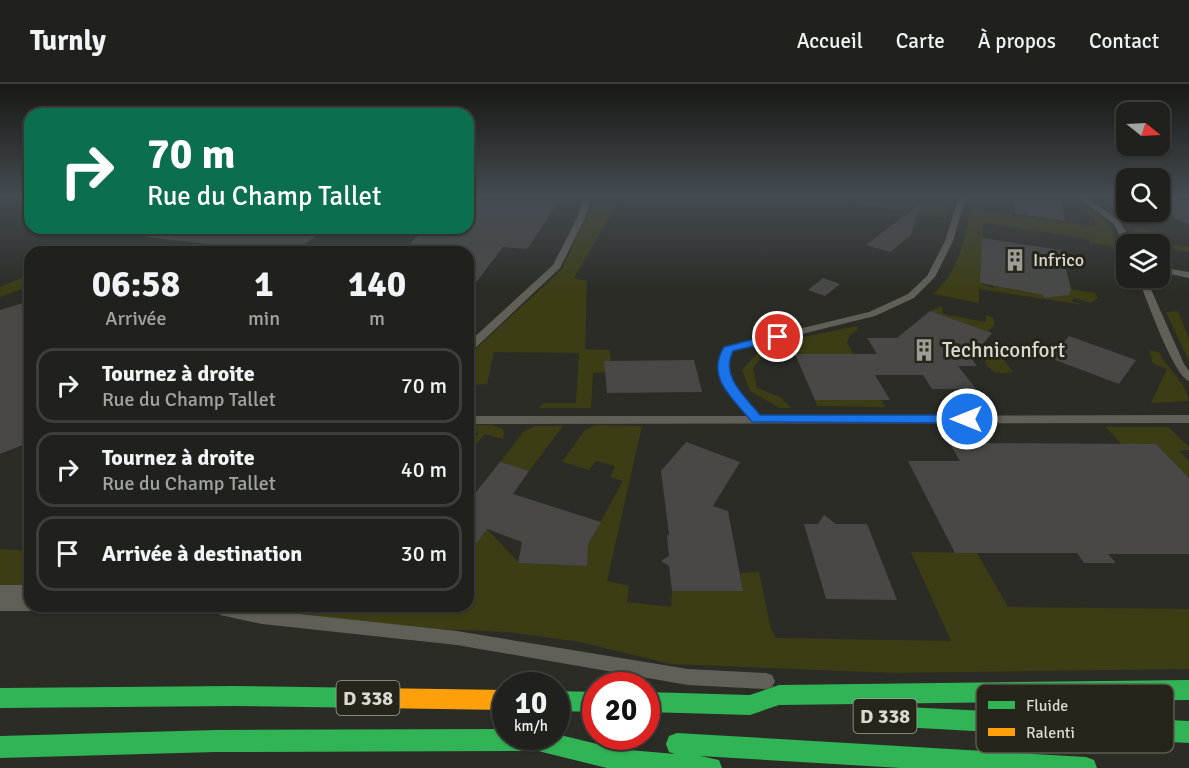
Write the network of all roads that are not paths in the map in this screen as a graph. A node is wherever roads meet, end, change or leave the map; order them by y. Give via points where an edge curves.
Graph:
1 (576, 228) edge
2 (952, 228) edge
3 (1170, 272) edge
4 (1189, 275) edge
5 (1146, 288) edge
6 (474, 343) edge
7 (1189, 378) edge
8 (756, 419) junction
9 (1189, 419) edge
10 (474, 420) edge
11 (0, 598) edge
12 (24, 598) edge
13 (234, 612) edge
14 (1174, 690) edge
15 (1189, 690) edge
16 (976, 694) edge
17 (976, 694) edge
18 (0, 698) edge
19 (492, 700) edge
20 (660, 702) edge
21 (750, 705) junction
22 (777, 710) dead end
23 (856, 715) dead end
24 (976, 721) edge
25 (1174, 731) edge
26 (1189, 732) edge
27 (492, 740) edge
28 (662, 743) dead end
29 (0, 747) edge
30 (570, 748) edge
31 (954, 764) edge
32 (711, 768) edge
33 (1086, 768) edge

1 - 6 lane via 557,266
2 - 8 lane via 931,277 911,296 872,314 728,349 722,361 723,378
3 - 4 lane
5 - 7 lane via 1179,366
8 - 9 lane
8 - 10 lane
11 - 12 street
13 - 16 lane via 457,638 688,677 876,684
14 - 15 main road, D 338
17 - 21 main road, D 338 via 779,695
18 - 19 main road, D 338
20 - 21 main road, D 338
21 - 22 main road, D 338
23 - 24 main road, D 338
25 - 26 main road, D 338
27 - 29 main road, D 338
28 - 31 main road, D 338
30 - 32 main road, D 338 via 618,760
31 - 33 main road, D 338

